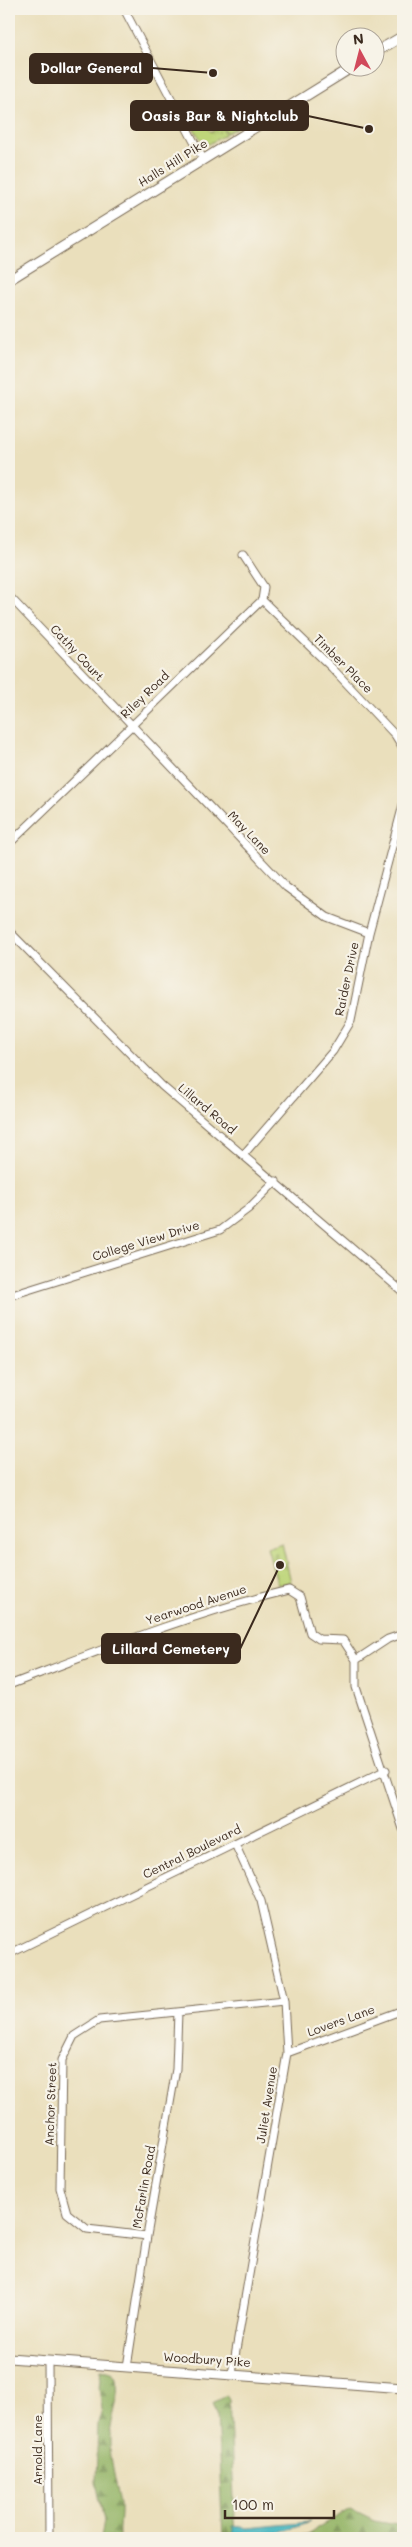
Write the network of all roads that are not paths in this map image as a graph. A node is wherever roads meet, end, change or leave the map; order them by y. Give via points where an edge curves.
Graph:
1 (124, 9) edge
2 (403, 36) edge
3 (384, 48) edge
4 (335, 78) edge
5 (203, 159) junction
6 (9, 280) edge
7 (243, 555) dead end
8 (9, 596) edge
9 (262, 600) junction
10 (130, 726) junction
11 (403, 748) edge
12 (403, 805) edge
13 (9, 844) edge
14 (9, 931) edge
15 (369, 933) junction
16 (244, 1154) junction
17 (276, 1182) junction
18 (403, 1292) edge
19 (9, 1296) edge
20 (403, 1634) edge
21 (356, 1660) junction
22 (9, 1684) edge
23 (386, 1770) junction
24 (403, 1828) edge
25 (235, 1844) junction
26 (9, 1954) edge
27 (284, 2001) junction
28 (403, 2010) edge
29 (178, 2012) junction
30 (287, 2053) junction
31 (147, 2236) junction
32 (9, 2358) edge
33 (48, 2361) junction
34 (128, 2366) junction
35 (232, 2374) junction
36 (403, 2388) edge
37 (49, 2538) edge

1 - 5 street
2 - 3 street
4 - 5 street, Halls Hill Pike
5 - 6 street, Halls Hill Pike
7 - 9 street via 264,587
8 - 10 street, Cathy Court
9 - 10 street, Riley Road
9 - 11 street, Timber Place via 396,735
10 - 13 street, Riley Road
10 - 15 street, May Lane via 286,887 327,917
12 - 15 street, Raider Drive
14 - 16 street, Lillard Road via 162,1086
15 - 16 street, Raider Drive via 351,1021 333,1051
16 - 17 street, Lillard Road
17 - 18 street, Lillard Road
17 - 19 street, College View Drive via 220,1230
20 - 21 street
21 - 22 street, Yearwood Avenue via 343,1640 319,1639 310,1632 300,1597 288,1590 178,1622
21 - 23 street via 356,1687
23 - 24 street
23 - 25 street, Central Boulevard
25 - 26 street, Central Boulevard
25 - 27 street, Juliet Avenue via 261,1901
27 - 29 street, Anchor Street
27 - 30 street, Juliet Avenue
28 - 30 street, Lovers Lane
29 - 31 street, McFarlin Road via 176,2069
29 - 31 street, Anchor Street via 99,2020 74,2036 62,2060 60,2188 67,2213 87,2229
30 - 35 street, Juliet Avenue
31 - 34 street, McFarlin Road
32 - 33 street, Woodbury Pike
33 - 34 street, Woodbury Pike
33 - 37 street, Arnold Lane
34 - 35 street, Woodbury Pike
35 - 36 street, Woodbury Pike

